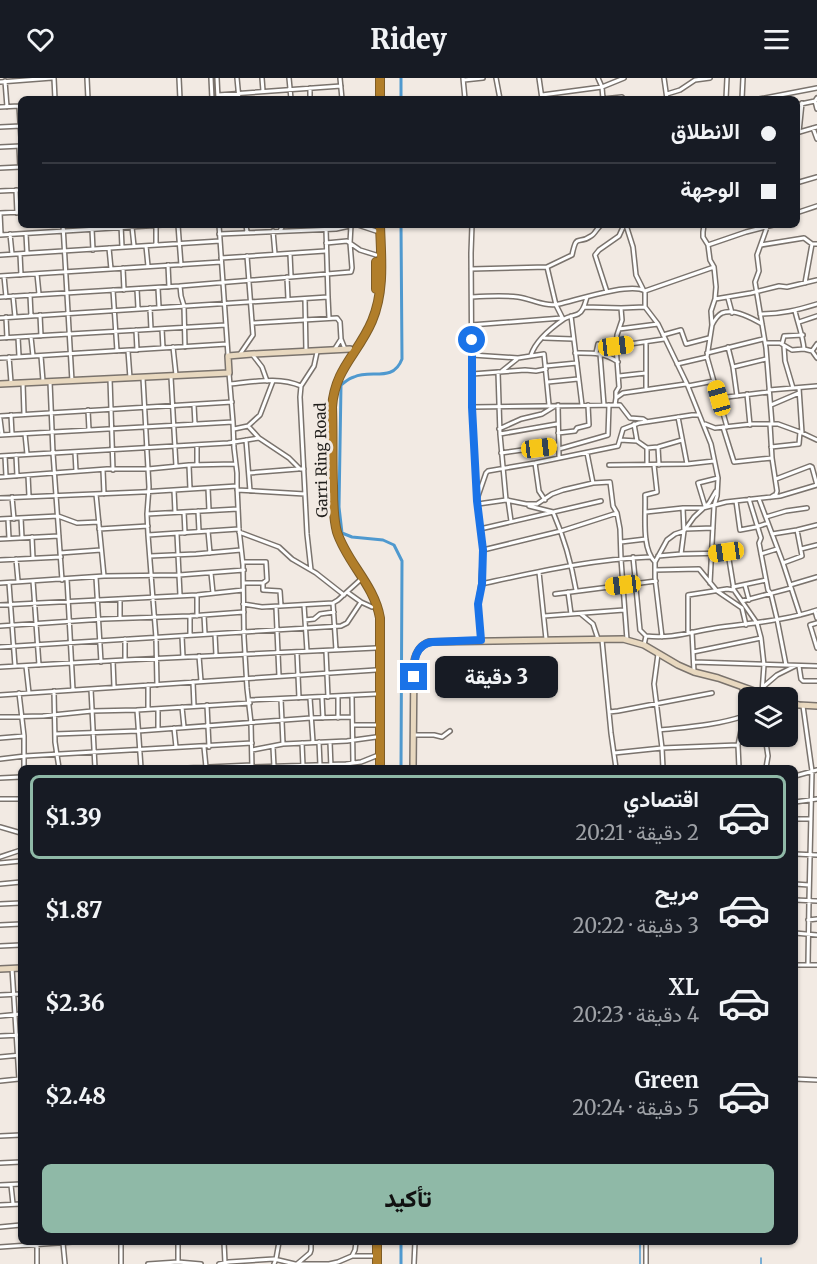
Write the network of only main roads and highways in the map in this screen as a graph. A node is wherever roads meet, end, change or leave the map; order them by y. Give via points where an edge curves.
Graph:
1 (378, 78) edge
2 (378, 96) edge
3 (378, 228) edge
4 (378, 228) edge
5 (378, 765) edge
6 (378, 765) edge
7 (376, 1245) edge
8 (377, 1260) edge

1 - 2 highway
3 - 5 highway, Garri Ring Road via 373,308 335,373 327,417 330,519 344,555 367,592 375,621
4 - 6 highway, Garri Ring Road via 382,274 379,300 369,327 337,380 332,407 335,522 344,547 371,591 380,618
7 - 8 highway

